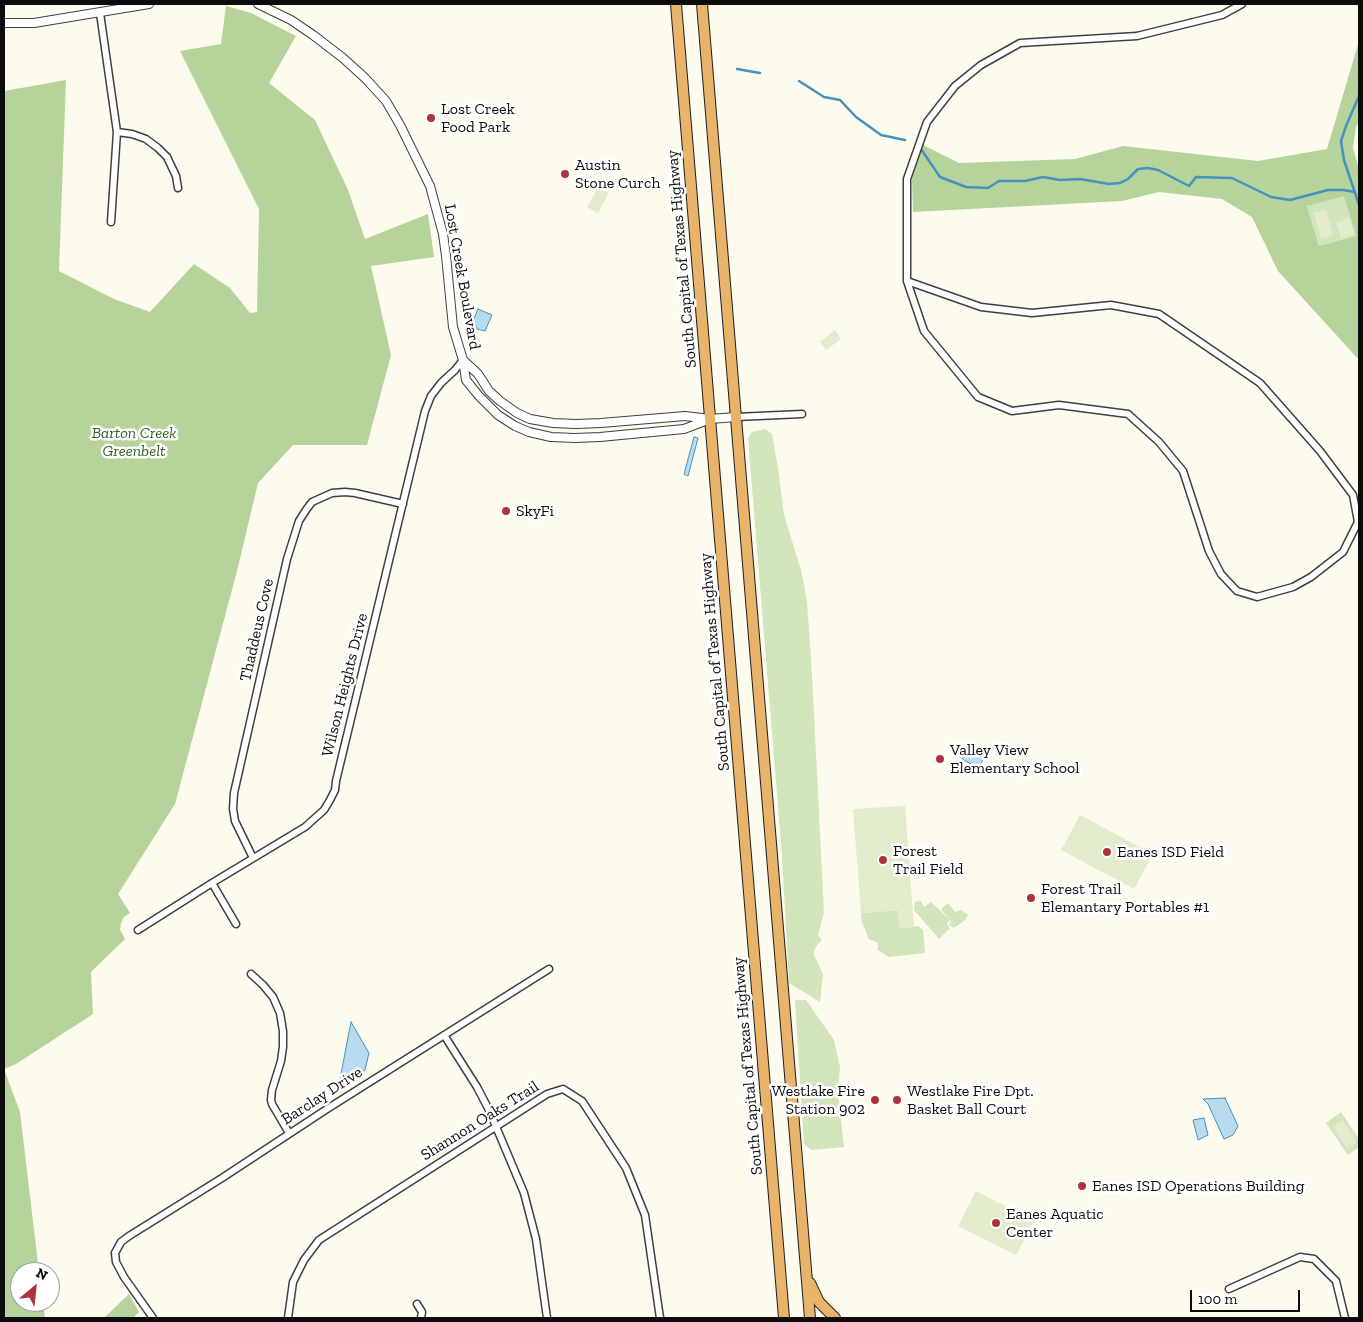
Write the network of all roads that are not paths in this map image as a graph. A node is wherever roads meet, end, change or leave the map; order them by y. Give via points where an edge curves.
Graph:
1 (149, 4) edge
2 (258, 4) edge
3 (676, 4) edge
4 (702, 4) edge
5 (1242, 4) edge
6 (100, 13) junction
7 (4, 22) edge
8 (117, 132) junction
9 (178, 188) dead end
10 (111, 222) dead end
11 (908, 281) junction
12 (463, 360) junction
13 (802, 414) dead end
14 (736, 417) junction
15 (710, 419) junction
16 (403, 504) junction
17 (253, 858) junction
18 (212, 883) junction
19 (236, 924) dead end
20 (138, 930) dead end
21 (549, 969) dead end
22 (251, 974) dead end
23 (444, 1034) junction
24 (497, 1126) junction
25 (289, 1133) junction
26 (807, 1276) junction
27 (1229, 1289) dead end
28 (417, 1304) dead end
29 (153, 1318) edge
30 (288, 1318) edge
31 (421, 1318) edge
32 (547, 1318) edge
33 (660, 1318) edge
34 (784, 1318) edge
35 (810, 1318) edge
36 (835, 1318) edge
37 (1345, 1318) edge

1 - 6 street
2 - 12 street, Lost Creek Boulevard via 291,20 343,58 386,101 400,125 430,186 443,234 453,327
3 - 15 highway, South Capital of Texas Highway
4 - 14 highway
5 - 11 street via 1222,15 1137,36 1020,43 981,65 955,86 927,122 907,179
6 - 7 street via 34,23
6 - 8 street
8 - 9 street via 146,139 158,148 167,157
8 - 10 street
11 - 11 street via 924,331 978,397 1012,411 1059,405 1128,414 1159,442 1183,471 1209,551 1221,574 1237,591 1257,597 1293,587 1343,552 1358,522 1353,496 1320,451 1260,383 1160,314 1111,305 1032,314 981,307
12 - 15 street, Lost Creek Boulevard via 500,401 530,419 576,424 685,416
12 - 15 street, Lost Creek Boulevard via 466,380 479,396 498,415 529,432 552,437 600,437 684,429
12 - 16 street, Wilson Heights Drive via 431,396
13 - 14 street, Lost Creek Boulevard
14 - 15 street, Lost Creek Boulevard
14 - 26 highway
15 - 34 highway, South Capital of Texas Highway
16 - 17 street, Wilson Heights Drive via 333,795 324,810 305,827
16 - 17 street, Thaddeus Cove via 355,493 332,493 312,502 299,521 287,559 234,793 234,821
17 - 18 street, Wilson Heights Drive
18 - 19 street
18 - 20 street, Wilson Heights Drive
21 - 23 street, Barclay Drive
22 - 25 street via 273,997 280,1012 283,1047 271,1100
23 - 24 street
23 - 25 street, Barclay Drive
24 - 30 street, Shannon Oaks Trail via 319,1240 293,1282
24 - 32 street via 524,1193 536,1239
24 - 33 street, Shannon Oaks Trail via 547,1094 563,1090 582,1101 626,1168 644,1215
25 - 29 street, Barclay Drive via 121,1242 115,1253 116,1262
26 - 35 highway
26 - 36 highway via 819,1302
27 - 37 street via 1300,1257 1314,1259 1336,1281
28 - 31 street via 422,1312

